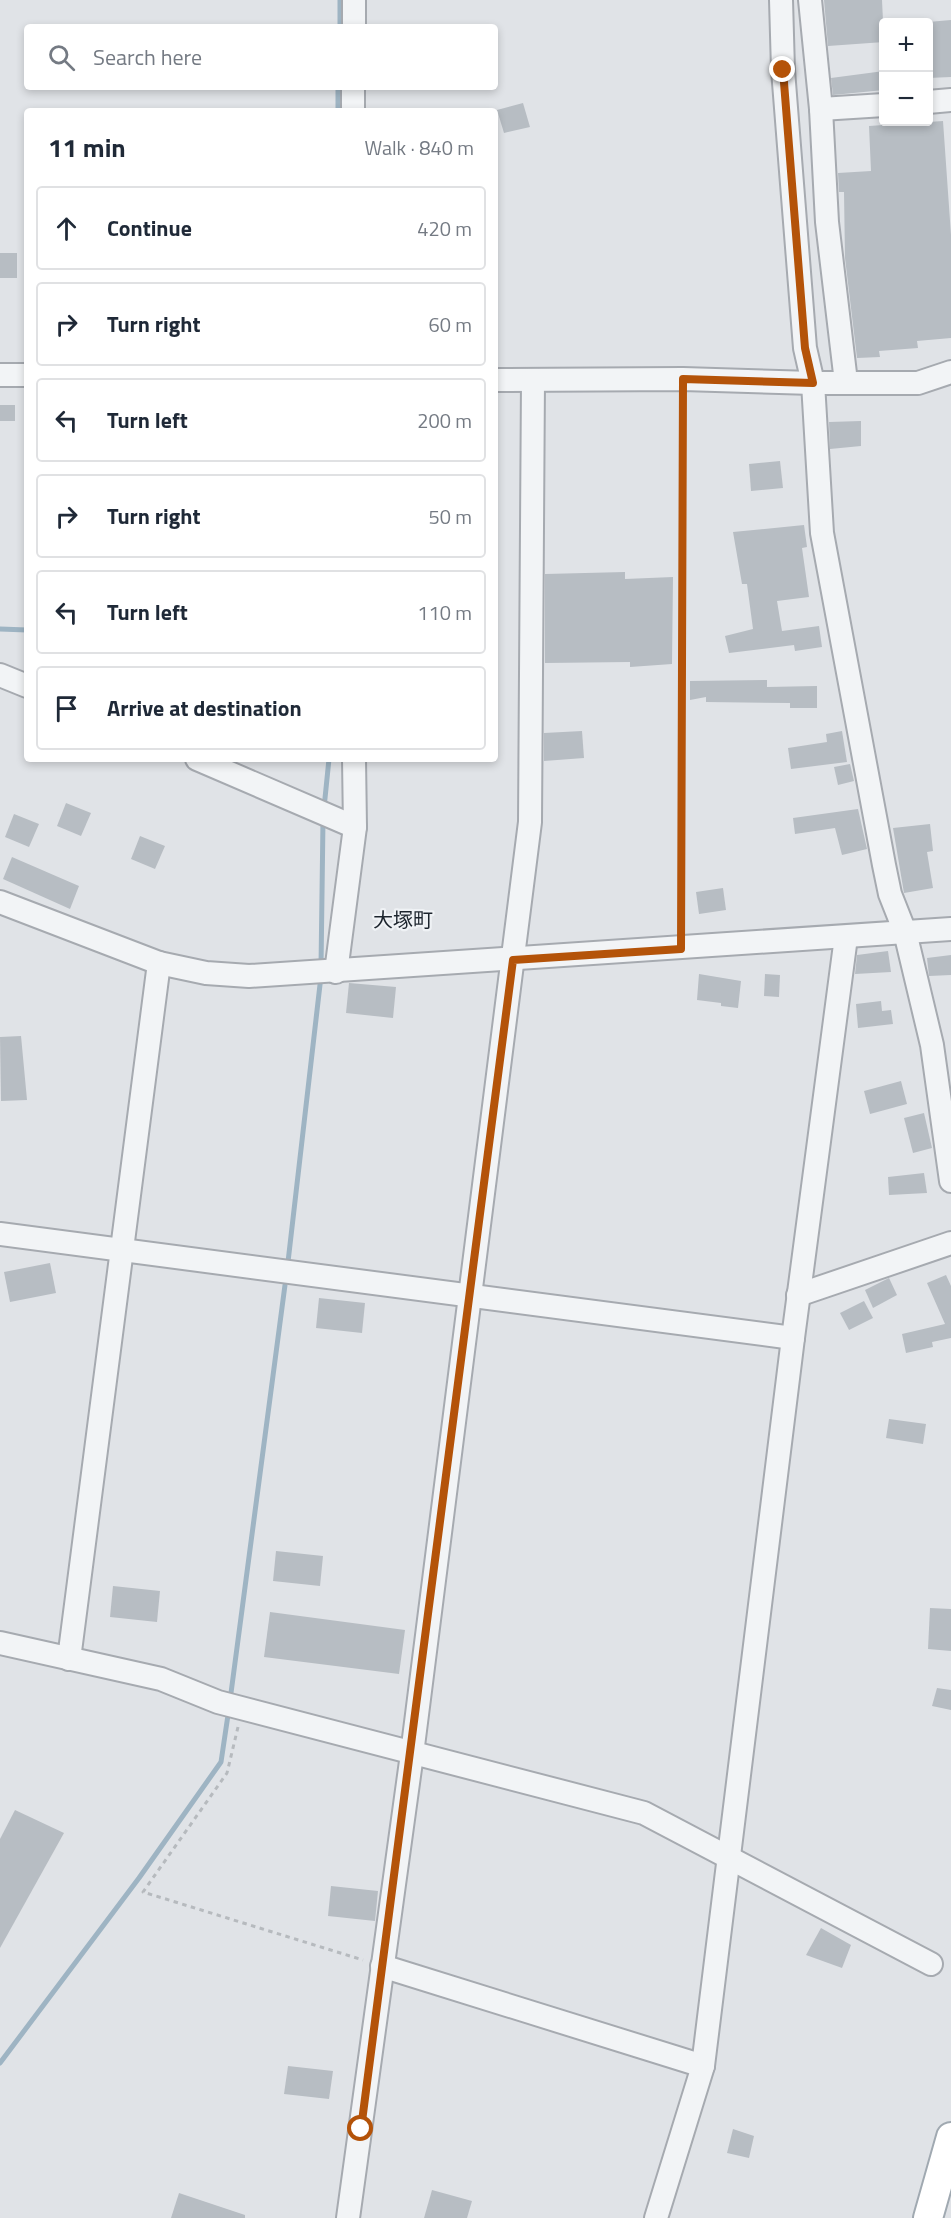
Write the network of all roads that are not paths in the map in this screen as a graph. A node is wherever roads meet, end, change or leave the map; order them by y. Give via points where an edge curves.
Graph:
1 (354, 0) edge
2 (781, 0) edge
3 (810, 0) edge
4 (354, 24) edge
5 (353, 90) edge
6 (951, 100) edge
7 (933, 102) edge
8 (879, 105) edge
9 (353, 108) edge
10 (821, 109) junction
11 (951, 372) edge
12 (0, 375) edge
13 (24, 375) edge
14 (498, 380) edge
15 (533, 380) junction
16 (846, 382) junction
17 (813, 383) junction
18 (0, 675) edge
19 (24, 685) edge
20 (204, 762) edge
21 (354, 762) edge
22 (355, 827) junction
23 (0, 902) edge
24 (951, 929) edge
25 (905, 932) junction
26 (846, 937) junction
27 (513, 960) junction
28 (159, 963) junction
29 (336, 972) junction
30 (945, 1088) edge
31 (951, 1181) edge
32 (0, 1234) edge
33 (951, 1243) edge
34 (124, 1250) junction
35 (798, 1295) junction
36 (468, 1296) junction
37 (793, 1338) junction
38 (0, 1643) edge
39 (69, 1659) junction
40 (412, 1754) junction
41 (728, 1859) junction
42 (931, 1964) dead end
43 (382, 1966) junction
44 (704, 2066) junction
45 (951, 2137) edge
46 (348, 2218) edge
47 (656, 2218) edge
48 (928, 2218) edge

1 - 4 street
2 - 17 street via 805,348
3 - 10 street
5 - 9 street
6 - 7 street
8 - 10 street
10 - 16 street via 827,222
11 - 16 street via 918,383
12 - 13 street
14 - 15 street
15 - 17 street
15 - 27 street via 530,822
16 - 17 street
17 - 25 street via 822,533 890,894
18 - 19 street
20 - 22 street
21 - 22 street
22 - 29 street
23 - 28 street
24 - 25 street
25 - 26 street
25 - 30 street
26 - 27 street
26 - 35 street
27 - 29 street
27 - 36 street
28 - 29 street via 206,973 249,976
28 - 34 street
30 - 31 street
32 - 34 street
33 - 35 street
34 - 36 street
34 - 39 street
35 - 37 street
36 - 37 street
36 - 40 street
37 - 41 street
38 - 39 street
39 - 40 street via 161,1679 218,1702
40 - 41 street via 644,1813
40 - 43 street
41 - 42 street
41 - 44 street
43 - 44 street
43 - 46 street
44 - 47 street
45 - 48 main road

